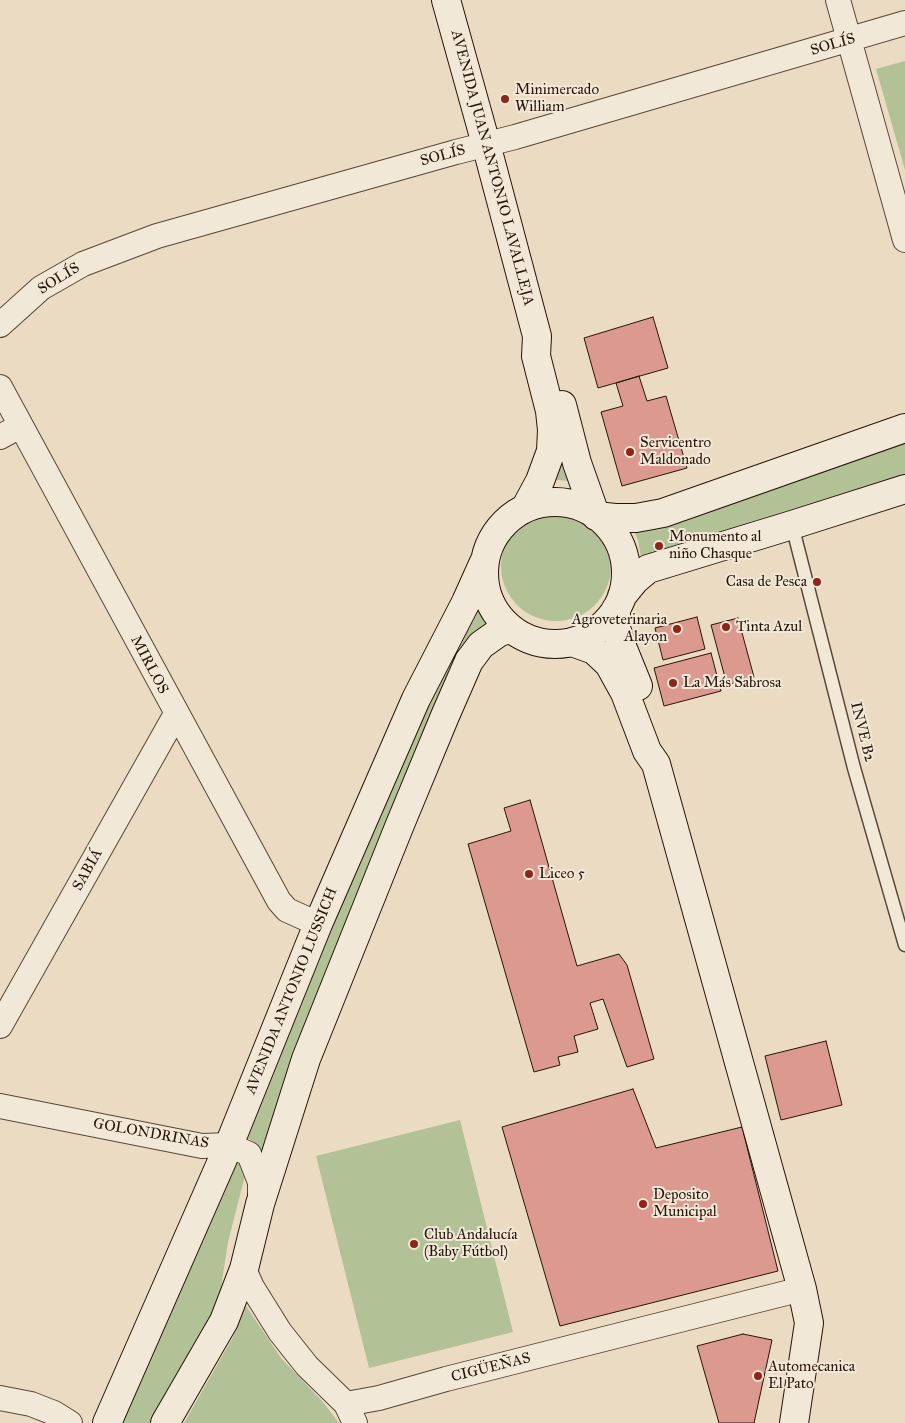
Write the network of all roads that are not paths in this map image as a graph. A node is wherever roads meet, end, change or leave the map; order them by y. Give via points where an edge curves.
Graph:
1 (446, 0) edge
2 (838, 0) edge
3 (905, 23) edge
4 (850, 40) junction
5 (486, 144) junction
6 (905, 240) edge
7 (0, 325) edge
8 (537, 336) junction
9 (0, 387) edge
10 (905, 428) edge
11 (10, 432) edge
12 (905, 489) edge
13 (526, 507) junction
14 (595, 515) junction
15 (792, 526) junction
16 (484, 562) junction
17 (619, 603) junction
18 (510, 628) junction
19 (572, 642) junction
20 (176, 714) junction
21 (656, 764) junction
22 (318, 924) junction
23 (905, 945) edge
24 (0, 1026) edge
25 (0, 1106) edge
26 (229, 1146) junction
27 (260, 1204) junction
28 (244, 1269) junction
29 (802, 1289) junction
30 (0, 1398) edge
31 (351, 1414) edge
32 (70, 1423) edge
33 (107, 1423) edge
34 (165, 1423) edge
35 (794, 1423) edge

1 - 5 main road, AVENIDA JUAN ANTONIO LAVALLEJA
2 - 4 street
3 - 4 street, SOLÍS
4 - 5 street, SOLÍS
4 - 6 street
5 - 7 street, SOLÍS via 157,236 84,264 41,288
5 - 8 main road, AVENIDA JUAN ANTONIO LAVALLEJA
8 - 13 main road, AVENIDA JUAN ANTONIO LAVALLEJA via 536,356 550,410 552,437 543,473
8 - 14 main road, AVENIDA JUAN ANTONIO LAVALLEJA via 548,353 577,462
9 - 11 street, MIRLOS
10 - 14 main road via 663,513 636,518
11 - 20 street, MIRLOS
12 - 15 main road
13 - 14 main road via 567,502 582,506
13 - 16 main road via 507,520 492,539
14 - 17 main road via 612,530 625,561 626,576
15 - 17 main road via 648,569 635,580
15 - 23 lane, INVE B2 via 854,768
16 - 18 main road via 485,586 493,609
16 - 22 main road, AVENIDA ANTONIO LUSSICH via 416,699
17 - 19 main road via 597,630
17 - 21 main road via 616,628 658,751
18 - 19 main road via 528,639 550,644
18 - 27 main road via 498,632 481,645 470,661 445,716 306,1059
19 - 21 main road via 594,650 609,664 625,693 646,751
20 - 22 street, MIRLOS via 279,902 287,910
20 - 24 street, SABIÁ
21 - 29 main road
22 - 26 main road, AVENIDA ANTONIO LUSSICH
25 - 26 street, GOLONDRINAS via 202,1146
26 - 27 street, GOLONDRINAS via 249,1154 260,1182
26 - 33 main road, AVENIDA ANTONIO LUSSICH
27 - 28 main road
28 - 31 street, CIGÜEÑAS via 280,1332
28 - 34 main road via 224,1321
29 - 31 street, CIGÜEÑAS via 379,1398
29 - 35 main road via 809,1324
30 - 32 street via 32,1404

